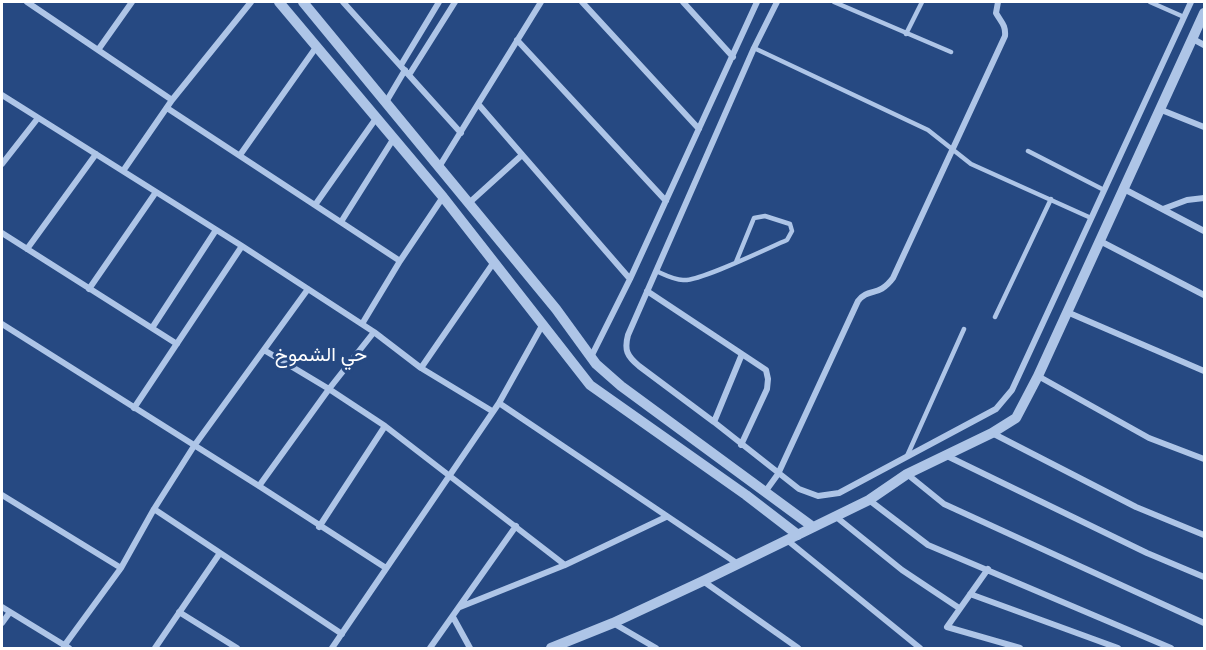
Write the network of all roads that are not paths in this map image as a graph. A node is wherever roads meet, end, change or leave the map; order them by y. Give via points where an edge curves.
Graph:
1 (27, 2) edge
2 (132, 2) edge
3 (251, 2) edge
4 (279, 2) edge
5 (303, 2) edge
6 (343, 2) edge
7 (439, 2) edge
8 (455, 2) edge
9 (541, 2) edge
10 (582, 2) edge
11 (684, 2) edge
12 (757, 2) edge
13 (777, 2) edge
14 (834, 2) edge
15 (922, 2) edge
16 (998, 2) edge
17 (1150, 2) edge
18 (1191, 2) edge
19 (350, 4) edge
20 (1204, 13) edge
21 (1184, 17) junction
22 (906, 34) junction
23 (1193, 39) junction
24 (516, 40) junction
25 (1204, 45) edge
26 (317, 46) junction
27 (754, 48) junction
28 (98, 50) junction
29 (951, 52) dead end
30 (733, 57) junction
31 (405, 70) junction
32 (2, 95) edge
33 (172, 100) junction
34 (386, 102) junction
35 (479, 105) junction
36 (167, 108) junction
37 (1159, 109) junction
38 (377, 117) junction
39 (38, 118) junction
40 (1204, 126) edge
41 (699, 129) junction
42 (461, 133) junction
43 (394, 138) junction
44 (953, 149) junction
45 (1028, 151) dead end
46 (96, 154) junction
47 (240, 155) junction
48 (522, 155) junction
49 (2, 164) edge
50 (440, 167) junction
51 (123, 171) junction
52 (1124, 189) junction
53 (1104, 190) junction
54 (156, 192) junction
55 (442, 197) junction
56 (1204, 198) edge
57 (1051, 199) junction
58 (666, 201) junction
59 (469, 203) junction
60 (315, 205) junction
61 (1163, 209) junction
62 (1091, 218) junction
63 (341, 222) junction
64 (216, 230) junction
65 (1204, 231) edge
66 (2, 233) edge
67 (1100, 241) junction
68 (242, 246) junction
69 (506, 248) junction
70 (27, 249) junction
71 (400, 261) junction
72 (736, 261) junction
73 (494, 262) junction
74 (656, 271) junction
75 (630, 279) junction
76 (89, 289) junction
77 (308, 289) junction
78 (647, 291) junction
79 (1204, 295) edge
80 (1066, 312) junction
81 (995, 317) dead end
82 (2, 324) edge
83 (362, 324) junction
84 (543, 324) junction
85 (152, 328) junction
86 (964, 329) dead end
87 (374, 332) junction
88 (177, 344) junction
89 (264, 350) junction
90 (742, 354) junction
91 (590, 357) junction
92 (421, 368) junction
93 (1204, 371) edge
94 (1038, 376) junction
95 (330, 388) junction
96 (499, 403) junction
97 (134, 408) junction
98 (492, 411) junction
99 (714, 422) junction
100 (385, 426) junction
101 (992, 433) junction
102 (741, 445) junction
103 (194, 446) junction
104 (907, 456) junction
105 (947, 456) junction
106 (1204, 459) edge
107 (449, 474) junction
108 (778, 474) junction
109 (907, 474) junction
110 (259, 486) junction
111 (765, 492) junction
112 (2, 495) edge
113 (869, 500) junction
114 (154, 509) junction
115 (835, 516) junction
116 (666, 517) junction
117 (516, 526) junction
118 (319, 527) junction
119 (813, 527) junction
120 (798, 535) junction
121 (1204, 535) edge
122 (787, 540) junction
123 (220, 553) junction
124 (738, 564) junction
125 (565, 565) junction
126 (121, 568) junction
127 (386, 568) junction
128 (988, 569) junction
129 (1204, 578) edge
130 (703, 581) junction
131 (970, 594) junction
132 (2, 607) edge
133 (460, 607) junction
134 (959, 608) junction
135 (10, 612) junction
136 (179, 612) junction
137 (453, 617) junction
138 (2, 623) edge
139 (613, 623) junction
140 (1204, 623) edge
141 (342, 634) junction
142 (67, 647) edge
143 (155, 648) edge
144 (237, 648) edge
145 (332, 648) edge
146 (430, 648) edge
147 (471, 648) edge
148 (551, 648) edge
149 (656, 648) edge
150 (798, 648) edge
151 (920, 648) edge
152 (1020, 648) edge
153 (1118, 648) edge
154 (1171, 648) edge

1 - 28 street
2 - 28 street
3 - 33 street
4 - 26 street
5 - 34 street
6 - 19 street
7 - 31 street
8 - 31 street
9 - 24 street
10 - 41 street
11 - 30 street
12 - 30 street
13 - 27 street
14 - 22 lane
15 - 22 lane
16 - 44 street via 996,13 1004,23 1005,36
17 - 21 lane
18 - 21 street
19 - 31 street
20 - 23 street
21 - 53 street
22 - 29 lane
23 - 25 street
23 - 37 street
24 - 35 street
24 - 58 street
26 - 38 street
26 - 47 street
27 - 44 lane via 928,130
27 - 74 street
28 - 33 street
30 - 41 street
31 - 34 street
31 - 42 street
32 - 39 street
33 - 36 street
34 - 50 street
35 - 42 street
35 - 48 street
36 - 47 street
36 - 51 street
37 - 40 street
37 - 52 street
38 - 43 street
38 - 60 street
39 - 46 street
39 - 49 street
41 - 58 street
42 - 50 street
43 - 55 street
43 - 63 street
44 - 57 lane via 971,164
44 - 108 street via 893,278 881,291 867,293 858,301
45 - 53 lane
46 - 51 street
46 - 70 street
47 - 60 street
48 - 59 street
48 - 75 street
50 - 59 street
51 - 54 street
52 - 61 street
52 - 67 street
53 - 62 street
54 - 64 street
54 - 76 street
55 - 71 street
55 - 73 street
56 - 61 street
57 - 62 lane
57 - 81 lane
58 - 75 street
59 - 69 street
60 - 63 street
61 - 65 street
62 - 104 street via 1004,401 996,409
63 - 71 street
64 - 68 street
64 - 85 street
66 - 70 street
67 - 79 street
67 - 80 street
68 - 77 street
68 - 88 street
69 - 73 street
69 - 91 street
70 - 76 street
71 - 83 street
72 - 72 lane via 787,240 792,231 790,224 765,216 754,218
72 - 74 lane via 692,280
73 - 84 street
73 - 92 street
74 - 78 street
75 - 91 street
76 - 85 street
77 - 83 street
77 - 89 street
78 - 90 street
78 - 99 street via 628,335 627,353
80 - 93 street
80 - 94 street
82 - 97 street
83 - 87 street
84 - 96 street
84 - 120 street via 590,385
85 - 88 street
86 - 104 lane
87 - 92 street
87 - 95 street
88 - 97 street
89 - 95 street
89 - 103 street
90 - 99 street
90 - 102 street via 766,370 768,379
91 - 111 street via 614,380
92 - 98 street
94 - 101 street via 1016,418
94 - 106 street via 1149,438
95 - 100 street
95 - 110 street
96 - 98 street
96 - 116 street
97 - 103 street
98 - 107 street
99 - 102 street
100 - 107 street
100 - 118 street
101 - 105 street
101 - 121 street via 1136,507
102 - 108 street
103 - 110 street
103 - 114 street
104 - 108 street via 829,496 808,494
105 - 109 street
105 - 129 street
107 - 117 street
107 - 127 street
108 - 111 street
109 - 113 street
109 - 140 street via 944,504
110 - 118 street
111 - 119 street
112 - 126 street
113 - 115 street
113 - 128 street via 928,545
114 - 123 street
114 - 126 street
115 - 119 street
115 - 134 street via 902,570
116 - 124 street
116 - 125 street
117 - 125 street
117 - 133 street
118 - 127 street
119 - 120 street
120 - 122 street
122 - 124 street
122 - 151 street
123 - 136 street
123 - 141 street
124 - 130 street
125 - 133 street
126 - 142 street
127 - 141 street
128 - 131 street
128 - 154 street
130 - 139 street
130 - 150 street
131 - 134 street
131 - 153 street
132 - 135 street
133 - 137 street
134 - 152 street via 947,627
135 - 138 street
135 - 142 street
136 - 143 street
136 - 144 street
137 - 146 street
137 - 147 street
139 - 148 street
139 - 149 street
141 - 145 street

